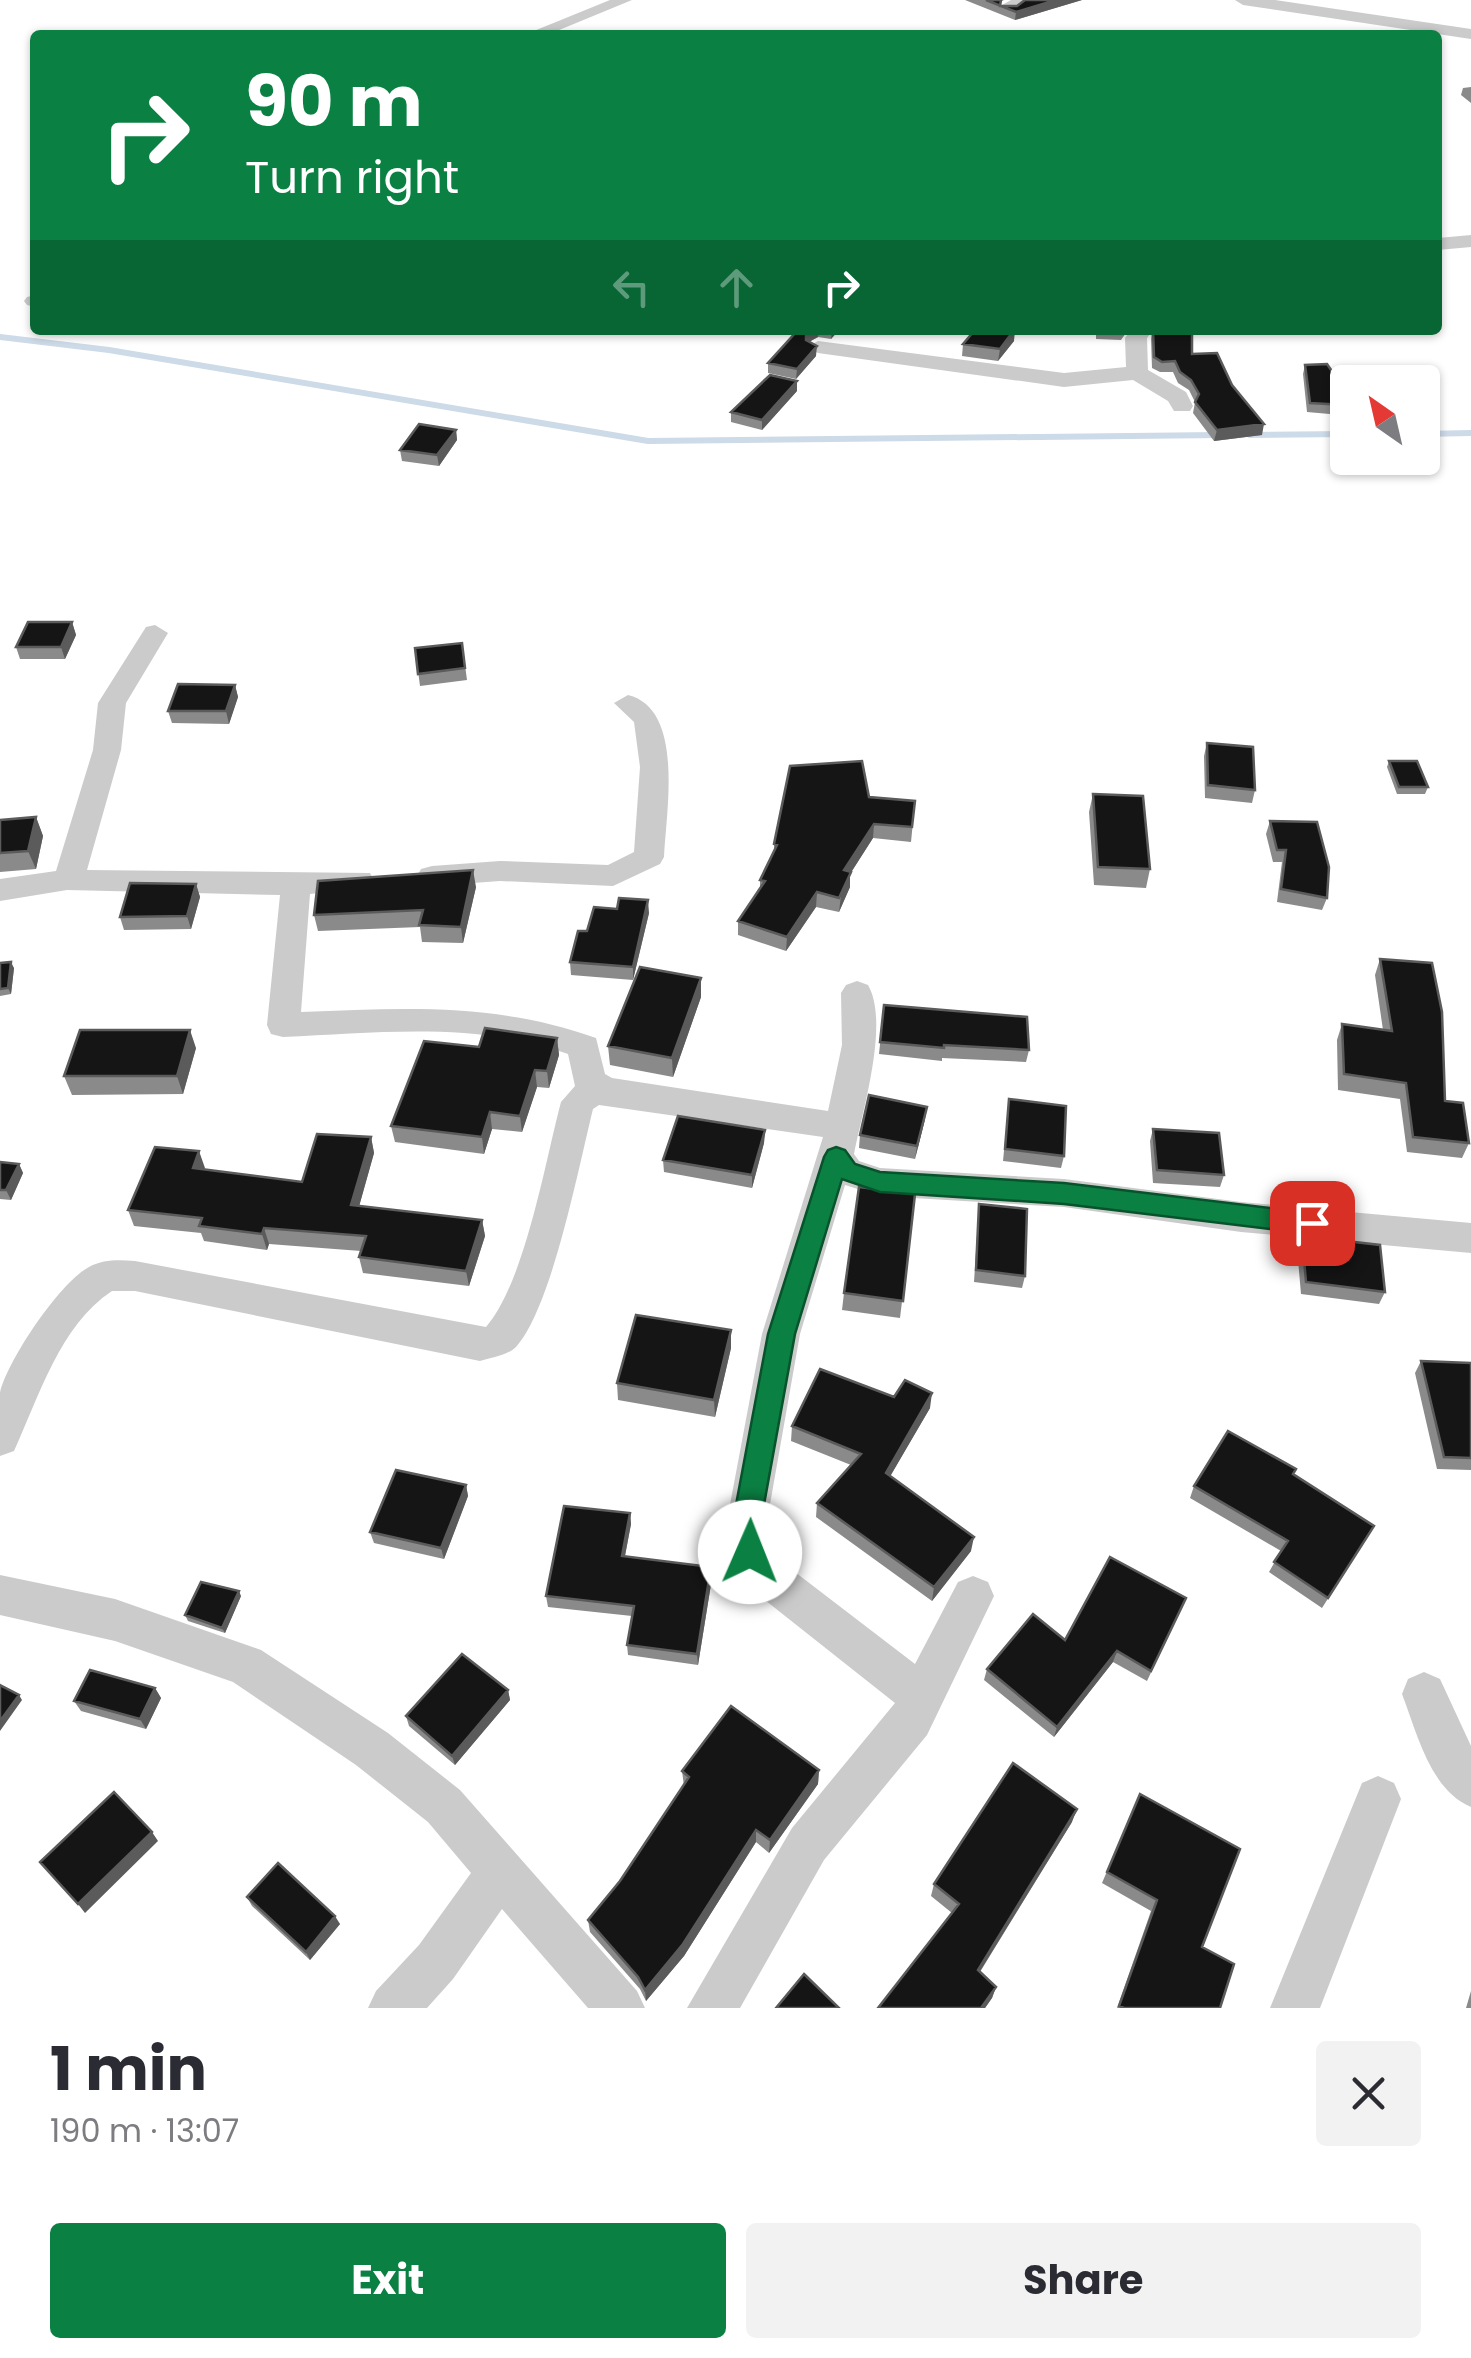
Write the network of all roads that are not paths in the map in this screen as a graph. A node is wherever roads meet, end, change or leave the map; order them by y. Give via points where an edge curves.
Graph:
1 (624, 0) edge
2 (1243, 0) edge
3 (545, 30) edge
4 (1471, 34) edge
5 (1471, 241) edge
6 (1442, 244) edge
7 (1138, 335) edge
8 (818, 347) edge
9 (1137, 373) junction
10 (1182, 406) dead end
11 (155, 634) dead end
12 (628, 703) dead end
13 (67, 880) junction
14 (296, 885) junction
15 (0, 890) edge
16 (857, 994) dead end
17 (605, 1091) junction
18 (838, 1141) junction
19 (1471, 1238) edge
20 (0, 1438) edge
21 (0, 1595) edge
22 (974, 1596) dead end
23 (1424, 1694) dead end
24 (924, 1698) junction
25 (1471, 1784) edge
26 (1378, 1799) dead end
27 (501, 1872) junction
28 (394, 2008) edge
29 (620, 2008) edge
30 (712, 2008) edge
31 (1295, 2008) edge

1 - 3 street
2 - 4 street
5 - 6 street
7 - 9 street
8 - 9 street via 1064,380
9 - 10 street
11 - 13 street via 112,703 107,750
12 - 14 street via 647,718 654,767 648,856 614,876 500,870
13 - 14 street
13 - 15 street
14 - 17 street via 283,1025 460,1019 556,1035 584,1047 589,1080
16 - 18 street via 859,1045
17 - 18 street
17 - 20 street via 578,1102 534,1262 501,1338 480,1345 136,1276 106,1276 80,1293
18 - 19 street via 847,1171 880,1182 1064,1194
18 - 24 street via 781,1334 749,1510 750,1552 776,1583
21 - 27 street via 115,1620 246,1665 444,1806
22 - 24 street
23 - 25 street via 1447,1751
24 - 30 street via 808,1844
26 - 31 street
27 - 28 street
27 - 29 street

